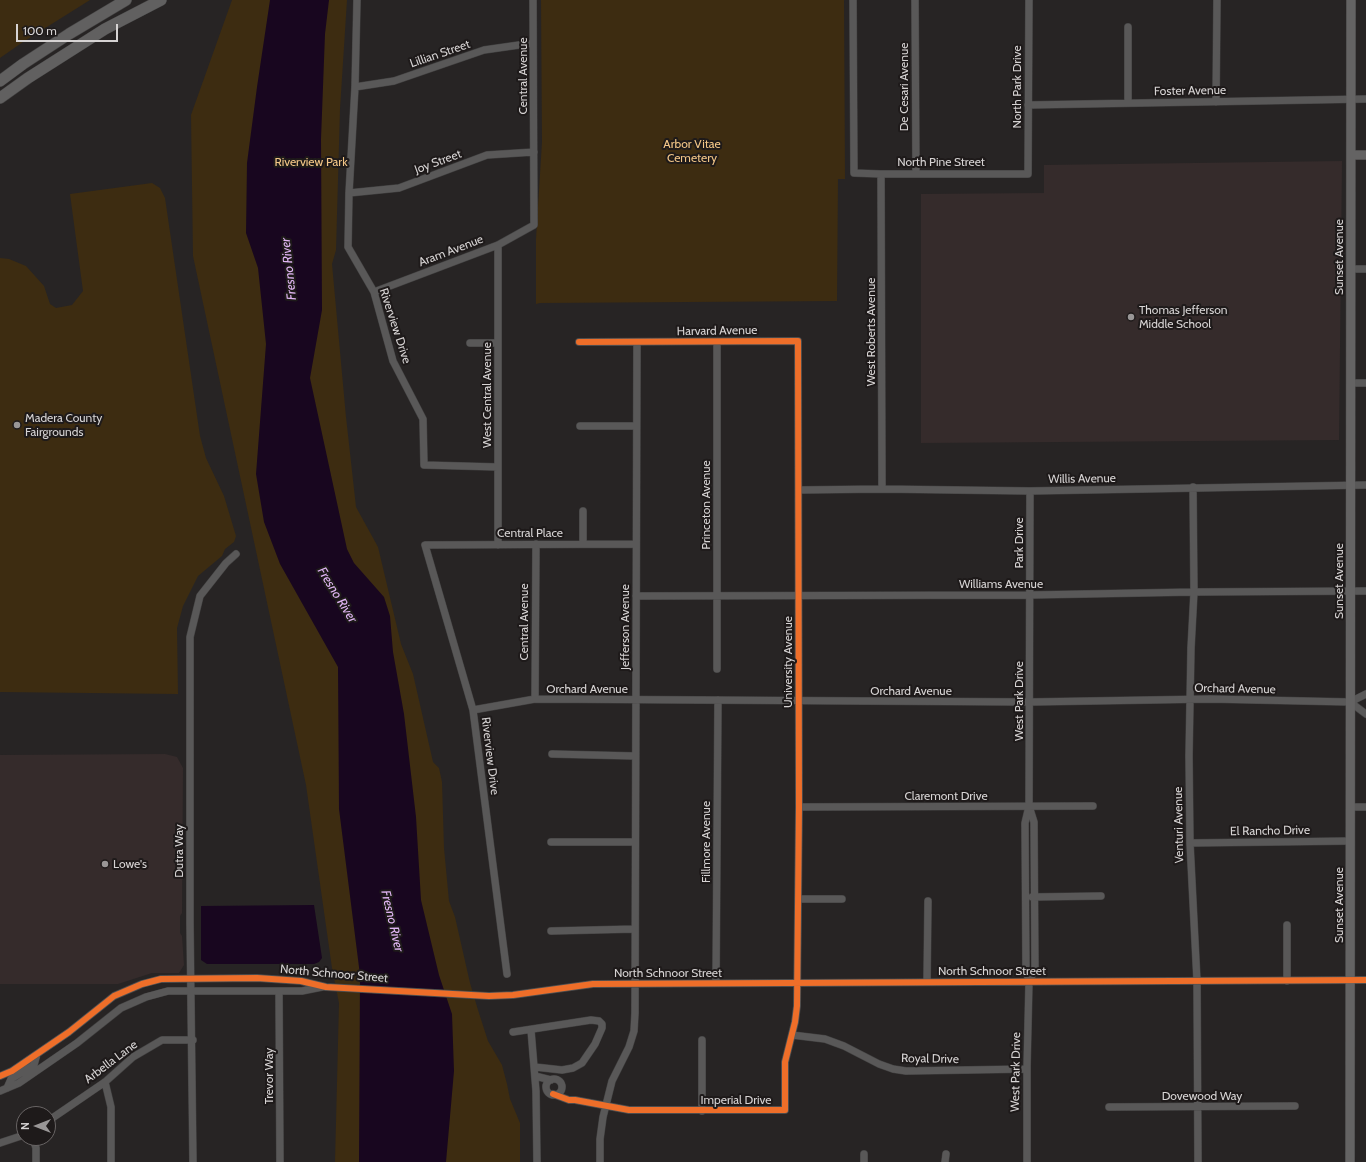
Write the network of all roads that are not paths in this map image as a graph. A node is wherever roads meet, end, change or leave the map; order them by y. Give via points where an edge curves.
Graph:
1 (126, 0) edge
2 (161, 0) edge
3 (357, 0) edge
4 (533, 0) edge
5 (853, 0) edge
6 (915, 0) edge
7 (1029, 0) edge
8 (1218, 0) edge
9 (1351, 0) edge
10 (1128, 27) dead end
11 (533, 43) junction
12 (23, 64) junction
13 (0, 78) edge
14 (0, 82) edge
15 (355, 87) junction
16 (0, 98) edge
17 (1366, 99) edge
18 (1351, 100) junction
19 (1216, 102) junction
20 (1128, 103) junction
21 (1028, 105) junction
22 (534, 152) junction
23 (1351, 155) junction
24 (1366, 155) edge
25 (881, 174) junction
26 (916, 174) junction
27 (1028, 174) joint
28 (349, 193) junction
29 (498, 245) junction
30 (1351, 269) junction
31 (1366, 269) edge
32 (374, 292) junction
33 (798, 341) joint
34 (579, 342) dead end
35 (636, 342) junction
36 (717, 342) junction
37 (470, 343) dead end
38 (498, 343) junction
39 (1351, 383) junction
40 (1366, 383) edge
41 (580, 426) dead end
42 (636, 426) junction
43 (498, 467) junction
44 (1351, 485) junction
45 (1366, 485) edge
46 (1193, 487) junction
47 (882, 489) junction
48 (799, 490) junction
49 (1030, 491) junction
50 (583, 511) dead end
51 (536, 544) junction
52 (583, 544) junction
53 (636, 544) junction
54 (425, 545) joint
55 (498, 545) junction
56 (236, 554) dead end
57 (1350, 591) junction
58 (1366, 591) edge
59 (1194, 592) junction
60 (799, 595) junction
61 (1030, 595) junction
62 (636, 596) junction
63 (717, 596) junction
64 (717, 669) dead end
65 (1366, 694) edge
66 (535, 699) junction
67 (1190, 699) junction
68 (635, 700) junction
69 (718, 700) junction
70 (799, 702) junction
71 (1030, 702) junction
72 (1350, 702) junction
73 (473, 710) junction
74 (1366, 714) edge
75 (552, 754) dead end
76 (635, 756) junction
77 (1029, 806) junction
78 (1093, 806) dead end
79 (799, 807) junction
80 (1350, 807) junction
81 (1366, 807) edge
82 (1350, 841) junction
83 (551, 842) dead end
84 (635, 842) junction
85 (1190, 842) junction
86 (1101, 896) dead end
87 (1025, 897) junction
88 (1034, 897) junction
89 (798, 899) junction
90 (842, 899) dead end
91 (928, 901) dead end
92 (1288, 925) dead end
93 (635, 929) junction
94 (551, 931) dead end
95 (507, 974) dead end
96 (192, 978) junction
97 (1351, 980) junction
98 (1366, 980) edge
99 (1197, 981) junction
100 (1287, 981) junction
101 (927, 982) junction
102 (1029, 982) junction
103 (716, 983) junction
104 (797, 983) junction
105 (636, 984) junction
106 (326, 986) junction
107 (192, 990) junction
108 (279, 991) junction
109 (531, 1030) junction
110 (513, 1032) dead end
111 (792, 1035) junction
112 (193, 1040) junction
113 (702, 1040) dead end
114 (37, 1054) junction
115 (535, 1067) junction
116 (1027, 1070) junction
117 (0, 1076) edge
118 (535, 1076) junction
119 (551, 1080) junction
120 (105, 1082) junction
121 (3, 1089) edge
122 (562, 1090) junction
123 (536, 1091) junction
124 (551, 1093) junction
125 (575, 1100) junction
126 (607, 1105) junction
127 (1295, 1106) dead end
128 (1109, 1107) dead end
129 (1198, 1107) junction
130 (702, 1111) junction
131 (56, 1116) edge
132 (16, 1138) edge
133 (0, 1143) edge
134 (35, 1146) edge
135 (864, 1154) dead end
136 (946, 1154) dead end
137 (36, 1162) edge
138 (111, 1162) edge
139 (193, 1162) edge
140 (280, 1162) edge
141 (537, 1162) edge
142 (600, 1162) edge
143 (864, 1162) edge
144 (945, 1162) edge
145 (1027, 1162) edge
146 (1198, 1162) edge
147 (1350, 1162) edge

1 - 12 highway
2 - 16 highway via 104,29
3 - 15 street, Riverview Drive
4 - 11 street, Central Avenue
5 - 25 street, North Pine Street via 854,173
6 - 26 street, De Cesari Avenue
7 - 21 street, North Park Drive
8 - 19 street
9 - 18 main road, Sunset Avenue
10 - 20 street
11 - 15 street, Lillian Street via 484,50 394,82
11 - 22 street, Central Avenue
12 - 13 highway
12 - 14 highway
15 - 28 street, Riverview Drive
17 - 18 street, Foster Avenue
18 - 19 street, Foster Avenue
18 - 23 main road, Sunset Avenue
19 - 20 street, Foster Avenue
20 - 21 street, Foster Avenue
21 - 27 street, North Park Drive
22 - 28 street, Joy Street via 487,155 398,188
22 - 29 street, Aram Avenue via 534,225
23 - 24 main road
23 - 30 main road, Sunset Avenue
25 - 26 street, North Pine Street
25 - 47 street, West Roberts Avenue
26 - 27 street, North Pine Street
28 - 32 street, Riverview Drive via 348,247
29 - 32 street, Aram Avenue
29 - 38 street, West Central Avenue
30 - 31 street
30 - 39 main road, Sunset Avenue
32 - 43 street, Riverview Drive via 393,361 423,419 424,465
33 - 36 street, Harvard Avenue
33 - 48 street, University Avenue
34 - 35 street, Harvard Avenue
35 - 36 street, Harvard Avenue
35 - 42 street, Jefferson Avenue
36 - 63 street, Princeton Avenue
37 - 38 street
38 - 43 street, West Central Avenue
39 - 40 street
39 - 44 main road, Sunset Avenue
41 - 42 street
42 - 53 street, Jefferson Avenue
43 - 55 street, West Central Avenue
44 - 45 street, Willis Avenue
44 - 46 street, Willis Avenue
44 - 57 main road, Sunset Avenue
46 - 49 street, Willis Avenue
46 - 59 street, Venturi Avenue
47 - 48 street, Willis Avenue
47 - 49 street, Willis Avenue
48 - 60 street, University Avenue
49 - 61 street, Park Drive
50 - 52 street
51 - 52 street, Central Place
51 - 55 street, Central Place
51 - 66 street, Central Avenue
52 - 53 street, Central Place
53 - 62 street, Jefferson Avenue
54 - 55 street, Central Place
54 - 73 street, Riverview Drive
56 - 96 street, Dutra Way via 200,596 190,637
57 - 58 street, Williams Avenue
57 - 59 street, Williams Avenue
57 - 72 main road, Sunset Avenue
59 - 61 street, Williams Avenue
59 - 67 street, Venturi Avenue
60 - 61 street, Williams Avenue
60 - 63 street, Williams Avenue
60 - 70 street, University Avenue
61 - 71 street, West Park Drive
62 - 63 street, Williams Avenue
62 - 68 street, Jefferson Avenue
63 - 64 street, Princeton Avenue
65 - 72 street
66 - 68 street, Orchard Avenue
66 - 73 street, Orchard Avenue
67 - 71 street, Orchard Avenue
67 - 72 street, Orchard Avenue
67 - 85 street, Venturi Avenue
68 - 69 street, Orchard Avenue
68 - 76 street, Jefferson Avenue
69 - 70 street, Orchard Avenue
69 - 103 street, Fillmore Avenue
70 - 71 street, Orchard Avenue
70 - 79 street, University Avenue
71 - 77 street, West Park Drive
72 - 74 street
72 - 80 main road, Sunset Avenue
73 - 95 street, Riverview Drive
75 - 76 street
76 - 84 street, Jefferson Avenue
77 - 78 street, Claremont Drive
77 - 79 street, Claremont Drive
77 - 87 street, West Park Drive via 1025,823
77 - 88 street, West Park Drive via 1034,822
79 - 89 street, University Avenue
80 - 81 street
80 - 82 main road, Sunset Avenue
82 - 85 street, El Rancho Drive
82 - 97 main road, Sunset Avenue
83 - 84 street
84 - 93 street, Jefferson Avenue
85 - 99 street, Venturi Avenue
86 - 88 street
87 - 88 street
87 - 102 street, West Park Drive via 1026,970
88 - 102 street, West Park Drive via 1035,969
89 - 90 street
89 - 104 street, University Avenue
91 - 101 street
92 - 100 street
93 - 94 street
93 - 105 street, Jefferson Avenue
96 - 106 street, North Schnoor Street via 272,979
96 - 107 street, Dutra Way
96 - 114 street, North Schnoor Street via 161,979 114,996
97 - 98 street, North Schnoor Street
97 - 100 street, North Schnoor Street
97 - 147 main road, Sunset Avenue
99 - 100 street, North Schnoor Street
99 - 102 street, North Schnoor Street
99 - 129 street, Venturi Avenue
101 - 102 street, North Schnoor Street
101 - 104 street, North Schnoor Street
102 - 116 street, West Park Drive
103 - 104 street, North Schnoor Street
103 - 105 street, North Schnoor Street
104 - 111 street, Imperial Drive via 797,1006
105 - 106 street, North Schnoor Street via 586,985 513,995 468,995
105 - 126 street via 634,1031 612,1081
106 - 108 street, North Schnoor Street via 302,991
107 - 108 street, North Schnoor Street
107 - 112 street, Dutra Way
107 - 121 street, North Schnoor Street via 168,990 121,1008 77,1043 19,1083
108 - 140 street, Trevor Way
109 - 110 street
109 - 115 street
109 - 115 street via 591,1020 602,1024 595,1044 582,1063 562,1070
111 - 116 street, Royal Drive via 844,1046 878,1064 906,1071
111 - 130 street, Imperial Drive via 784,1062 785,1110
112 - 120 street, Arbella Lane via 162,1040 134,1057
112 - 139 street, Dutra Way
113 - 130 street
114 - 117 street, North Schnoor Street
114 - 121 street via 34,1066 11,1079
115 - 118 street
116 - 145 street, West Park Drive
118 - 119 street
118 - 123 street
119 - 122 street via 556,1079 560,1082
119 - 124 street via 547,1086
120 - 131 street, Arbella Lane
120 - 138 street via 111,1107
122 - 124 street
122 - 125 street
123 - 124 street, Imperial Drive
123 - 141 street
124 - 125 street, Imperial Drive
125 - 126 street, Imperial Drive
126 - 130 street, Imperial Drive via 636,1110
126 - 142 street via 600,1139
127 - 129 street, Dovewood Way
128 - 129 street, Dovewood Way
129 - 146 street, Venturi Avenue
132 - 133 street
134 - 137 street
135 - 143 street
136 - 144 street

